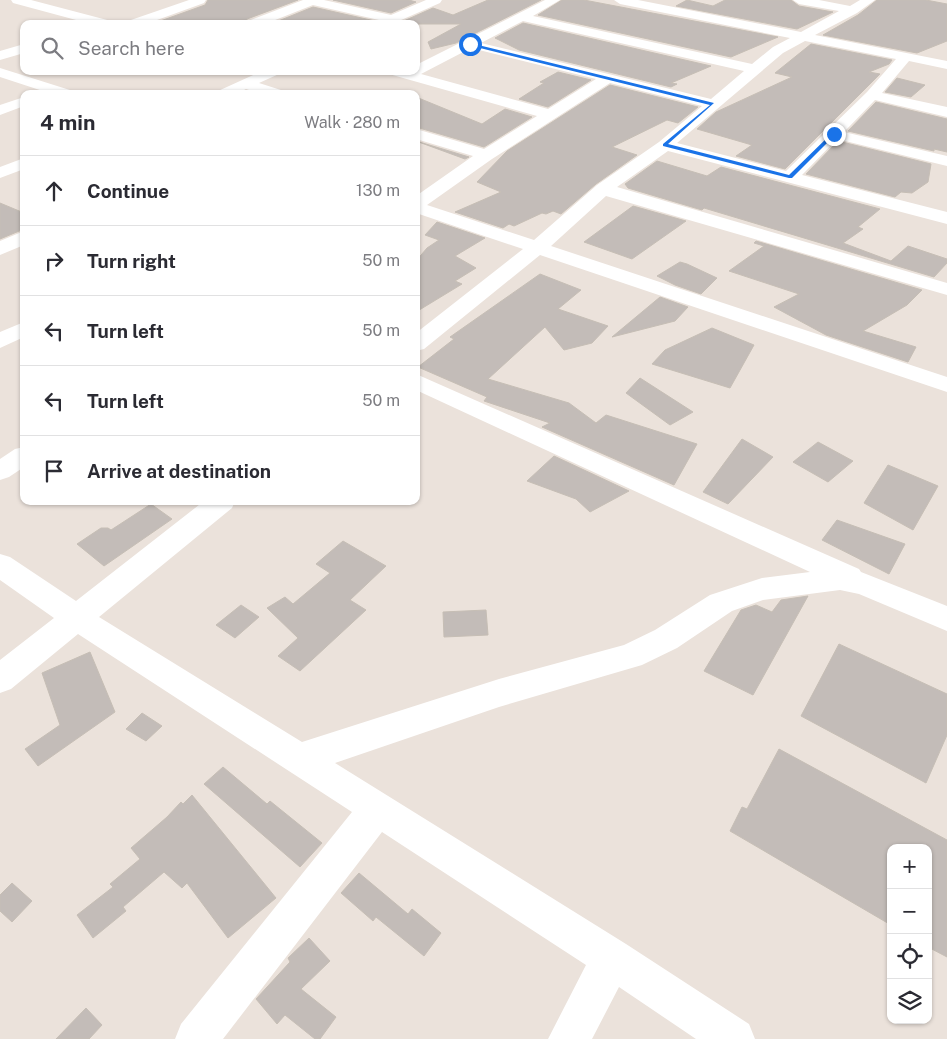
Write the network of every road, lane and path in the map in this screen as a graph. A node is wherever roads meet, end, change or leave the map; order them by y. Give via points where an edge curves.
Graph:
1 (17, 0) edge
2 (200, 0) edge
3 (313, 0) edge
4 (436, 0) edge
5 (554, 0) edge
6 (620, 0) edge
7 (799, 0) edge
8 (869, 0) edge
9 (647, 2) edge
10 (82, 3) dead end
11 (853, 10) junction
12 (57, 11) junction
13 (521, 17) junction
14 (88, 20) edge
15 (144, 20) edge
16 (263, 20) edge
17 (379, 20) edge
18 (391, 20) edge
19 (803, 37) junction
20 (470, 44) junction
21 (20, 49) edge
22 (947, 50) edge
23 (1, 55) edge
24 (905, 57) junction
25 (941, 64) edge
26 (420, 67) edge
27 (754, 69) junction
28 (0, 72) edge
29 (265, 75) edge
30 (418, 75) edge
31 (606, 78) junction
32 (245, 84) junction
33 (50, 90) edge
34 (232, 90) edge
35 (265, 90) edge
36 (872, 95) junction
37 (20, 102) edge
38 (713, 104) junction
39 (0, 110) edge
40 (947, 112) edge
41 (549, 114) junction
42 (834, 134) junction
43 (420, 135) edge
44 (665, 145) junction
45 (486, 154) junction
46 (947, 161) edge
47 (20, 166) edge
48 (0, 174) edge
49 (790, 176) junction
50 (603, 189) junction
51 (420, 203) edge
52 (420, 207) edge
53 (947, 218) edge
54 (20, 239) edge
55 (538, 247) junction
56 (0, 249) edge
57 (947, 289) edge
58 (420, 316) edge
59 (441, 324) junction
60 (420, 341) edge
61 (945, 379) edge
62 (420, 382) edge
63 (20, 458) edge
64 (0, 471) edge
65 (217, 505) edge
66 (0, 565) edge
67 (864, 584) junction
68 (76, 618) junction
69 (947, 619) edge
70 (0, 679) edge
71 (299, 759) junction
72 (378, 808) junction
73 (612, 958) junction
74 (196, 1039) edge
75 (569, 1039) edge
76 (734, 1039) edge

1 - 12 street
2 - 15 street
3 - 16 street
3 - 17 street
4 - 18 street
5 - 13 street
6 - 9 street
7 - 11 street
8 - 11 street
9 - 19 street
10 - 12 street
11 - 19 street
12 - 14 street
13 - 20 street
13 - 27 street
19 - 24 street
19 - 27 street via 778,50
20 - 26 street
20 - 31 street
21 - 23 street
22 - 25 street
24 - 25 street
24 - 36 street
27 - 38 street
28 - 33 street
29 - 32 street
30 - 41 street
31 - 38 street
31 - 41 street
32 - 34 street
32 - 35 street
36 - 40 street
36 - 42 street
37 - 39 street
38 - 44 street
41 - 45 street
42 - 46 street
42 - 49 street
43 - 45 street
44 - 49 street
44 - 50 street
45 - 51 street
47 - 48 street
49 - 53 street
50 - 55 street
50 - 57 street
52 - 55 street
54 - 56 street
55 - 59 street
55 - 61 street
58 - 59 street
59 - 60 street
62 - 67 street
63 - 64 street
65 - 68 street
66 - 68 street
67 - 69 street
67 - 71 street via 840,578 762,589 721,603 666,639 631,656 499,693
68 - 70 street
68 - 71 street
71 - 72 street
72 - 73 street
72 - 74 street
73 - 75 street
73 - 76 street

